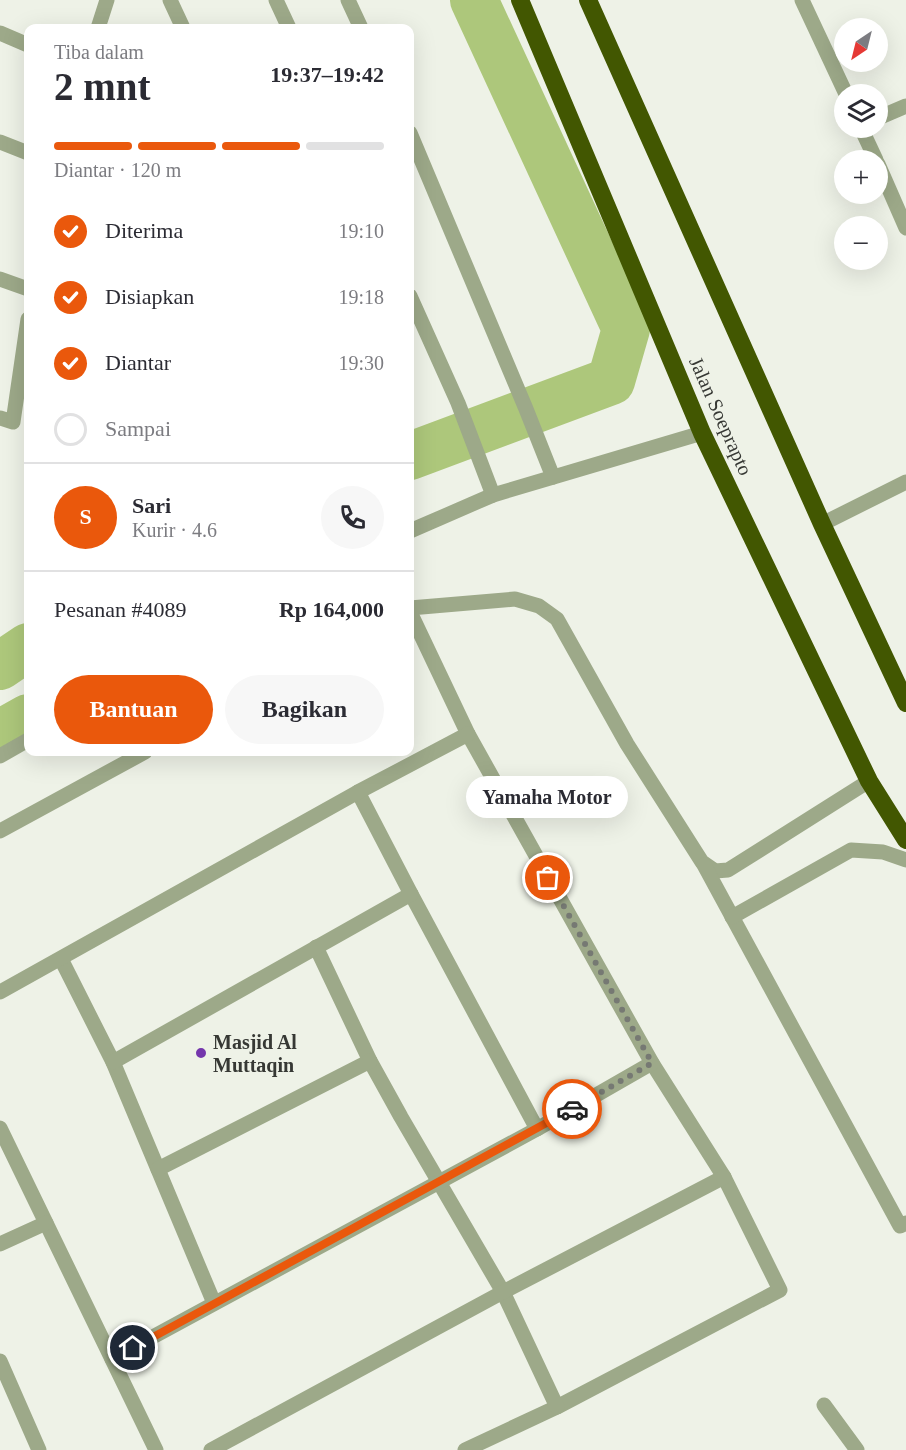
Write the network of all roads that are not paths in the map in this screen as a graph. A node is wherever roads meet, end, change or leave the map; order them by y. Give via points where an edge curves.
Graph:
1 (170, 0) edge
2 (276, 0) edge
3 (348, 0) edge
4 (520, 0) edge
5 (588, 0) edge
6 (802, 0) edge
7 (103, 1) edge
8 (99, 24) edge
9 (181, 24) edge
10 (287, 24) edge
11 (359, 24) edge
12 (0, 33) edge
13 (24, 43) edge
14 (841, 84) edge
15 (906, 106) edge
16 (888, 114) edge
17 (0, 142) edge
18 (414, 143) edge
19 (24, 151) edge
20 (888, 188) edge
21 (906, 228) edge
22 (0, 279) edge
23 (24, 288) edge
24 (414, 305) edge
25 (24, 345) edge
26 (0, 418) edge
27 (702, 433) junction
28 (551, 471) junction
29 (906, 482) edge
30 (493, 495) junction
31 (822, 524) junction
32 (414, 529) edge
33 (414, 610) edge
34 (414, 619) edge
35 (906, 703) edge
36 (468, 734) junction
37 (24, 742) edge
38 (0, 756) edge
39 (139, 756) edge
40 (869, 782) junction
41 (358, 792) junction
42 (0, 831) edge
43 (906, 840) edge
44 (906, 860) edge
45 (702, 862) junction
46 (411, 894) junction
47 (732, 917) junction
48 (316, 947) junction
49 (61, 959) junction
50 (0, 992) edge
51 (370, 1061) junction
52 (113, 1062) junction
53 (652, 1063) junction
54 (0, 1128) edge
55 (537, 1129) junction
56 (158, 1169) junction
57 (724, 1177) junction
58 (440, 1181) junction
59 (46, 1223) junction
60 (906, 1223) edge
61 (0, 1244) edge
62 (503, 1292) junction
63 (214, 1303) junction
64 (112, 1359) junction
65 (0, 1361) edge
66 (824, 1405) dead end
67 (557, 1407) junction
68 (473, 1448) edge
69 (39, 1450) edge
70 (156, 1450) edge
71 (211, 1450) edge
72 (857, 1450) edge

1 - 9 street
2 - 10 street
3 - 11 street
4 - 27 highway, Jalan Soeprapto
5 - 31 highway
6 - 14 street
7 - 8 street
12 - 13 street
15 - 16 street
17 - 19 street
18 - 28 street
20 - 21 street
22 - 23 street
24 - 30 street
25 - 26 street via 12,422
27 - 28 street
27 - 40 highway, Jalan Soeprapto
28 - 30 street
29 - 31 street
30 - 32 street
31 - 35 highway
33 - 45 street via 515,599 538,606 557,619 627,744
34 - 36 street
36 - 41 street
36 - 53 street
37 - 38 street
39 - 42 street
40 - 43 highway, Jalan Soeprapto
40 - 45 street via 728,870 715,871
41 - 46 street
41 - 49 street
44 - 47 street via 883,852 851,850
45 - 47 street
46 - 48 street
46 - 55 street
47 - 60 street via 900,1227
48 - 51 street
48 - 52 street
49 - 50 street
49 - 52 street
51 - 56 street
51 - 58 street
52 - 56 street
53 - 55 street
53 - 57 street
54 - 59 street
55 - 58 street
56 - 63 street
57 - 62 street
57 - 67 street via 780,1290
58 - 62 street
58 - 63 street
59 - 61 street
59 - 64 street
62 - 67 street
62 - 71 street
63 - 64 street
64 - 70 street
65 - 69 street
66 - 72 street
67 - 68 street

